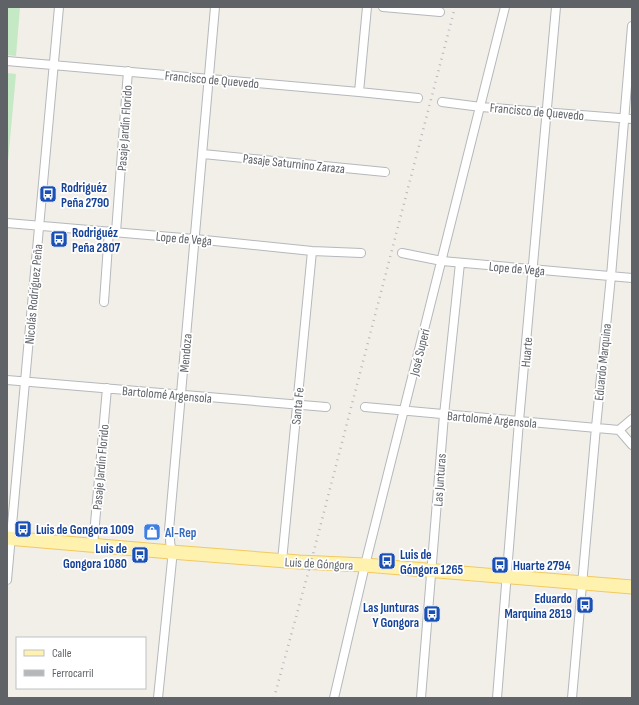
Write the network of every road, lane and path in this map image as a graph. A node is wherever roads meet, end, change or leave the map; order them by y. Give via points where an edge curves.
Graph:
1 (59, 7) edge
2 (216, 7) edge
3 (367, 7) edge
4 (383, 7) edge
5 (505, 7) edge
6 (556, 7) edge
7 (440, 12) dead end
8 (632, 26) edge
9 (7, 61) edge
10 (54, 64) junction
11 (128, 71) junction
12 (209, 79) junction
13 (359, 92) junction
14 (418, 98) dead end
15 (442, 102) dead end
16 (480, 107) junction
17 (547, 113) junction
18 (628, 118) edge
19 (203, 154) junction
20 (385, 172) dead end
21 (7, 222) edge
22 (39, 225) junction
23 (112, 232) junction
24 (195, 239) junction
25 (312, 251) junction
26 (361, 253) dead end
27 (402, 253) dead end
28 (442, 261) junction
29 (460, 263) junction
30 (533, 269) junction
31 (611, 276) junction
32 (632, 278) edge
33 (104, 302) dead end
34 (7, 380) edge
35 (25, 381) junction
36 (107, 388) junction
37 (181, 395) junction
38 (297, 405) junction
39 (326, 407) dead end
40 (365, 407) dead end
41 (405, 411) junction
42 (444, 415) junction
43 (632, 419) edge
44 (519, 422) junction
45 (596, 427) junction
46 (620, 430) junction
47 (632, 445) edge
48 (9, 538) edge
49 (93, 546) junction
50 (171, 552) junction
51 (282, 561) junction
52 (365, 565) junction
53 (432, 571) junction
54 (508, 577) junction
55 (7, 580) edge
56 (583, 583) junction
57 (632, 587) edge
58 (158, 698) edge
59 (334, 698) edge
60 (421, 698) edge
61 (497, 698) edge
62 (572, 698) edge

1 - 10 street, Nicolás Rodríguez Peña
2 - 12 street, Mendoza
3 - 13 street
4 - 7 street
5 - 16 street, José Superí
6 - 17 street, Huarte
8 - 18 street, Eduardo Marquina
9 - 10 street, Francisco de Quevedo
10 - 11 street, Francisco de Quevedo
10 - 22 street, Nicolás Rodríguez Peña
11 - 12 street, Francisco de Quevedo
11 - 23 street, Pasaje Jardín Florido
12 - 13 street, Francisco de Quevedo
12 - 19 street, Mendoza
13 - 14 street, Francisco de Quevedo
15 - 16 street, Francisco de Quevedo
16 - 17 street, Francisco de Quevedo
16 - 28 street, José Superí
17 - 18 street, Francisco de Quevedo
17 - 30 street, Huarte
18 - 31 street, Eduardo Marquina
19 - 20 street, Pasaje Saturnino Zaraza
19 - 24 street, Mendoza
21 - 22 street, Lope de Vega
22 - 23 street, Lope de Vega
22 - 35 street, Nicolás Rodríguez Peña
23 - 24 street, Lope de Vega
23 - 33 street, Pasaje Jardín Florido
24 - 25 street, Lope de Vega
24 - 37 street, Mendoza
25 - 26 street, Lope de Vega
25 - 38 street, Santa Fe
27 - 28 street, Lope de Vega
28 - 29 street, Lope de Vega
28 - 41 street, José Superí
29 - 30 street, Lope de Vega
29 - 42 street, Las Junturas
30 - 31 street, Lope de Vega
30 - 44 street, Huarte
31 - 32 street, Lope de Vega
31 - 45 street, Eduardo Marquina
34 - 35 street, Bartolomé Argensola
35 - 36 street, Bartolomé Argensola
35 - 48 street, Nicolás Rodríguez Peña
36 - 37 street, Bartolomé Argensola
36 - 49 street, Pasaje Jardín Florido
37 - 38 street, Bartolomé Argensola
37 - 50 street, Mendoza via 169,530
38 - 39 street, Bartolomé Argensola
38 - 51 street, Santa Fe
40 - 41 street, Bartolomé Argensola
41 - 42 street, Bartolomé Argensola
41 - 52 street, José Superí
42 - 44 street, Bartolomé Argensola
42 - 53 street, Las Junturas
43 - 46 street
44 - 45 street, Bartolomé Argensola
44 - 54 street, Huarte
45 - 46 street, Bartolomé Argensola
45 - 56 street, Eduardo Marquina
46 - 47 street
48 - 49 main road, Luis de Góngora
48 - 55 street, Nicolás Rodríguez Peña
49 - 50 main road, Luis de Góngora
50 - 51 main road, Luis de Góngora
50 - 58 street, Mendoza
51 - 52 main road, Luis de Góngora
52 - 53 main road, Luis de Góngora
52 - 59 street, José Superí
53 - 54 main road, Luis de Góngora
53 - 60 street, Las Junturas
54 - 56 main road, Luis de Góngora
54 - 61 street, Huarte
56 - 57 main road, Luis de Góngora
56 - 62 street, Eduardo Marquina

